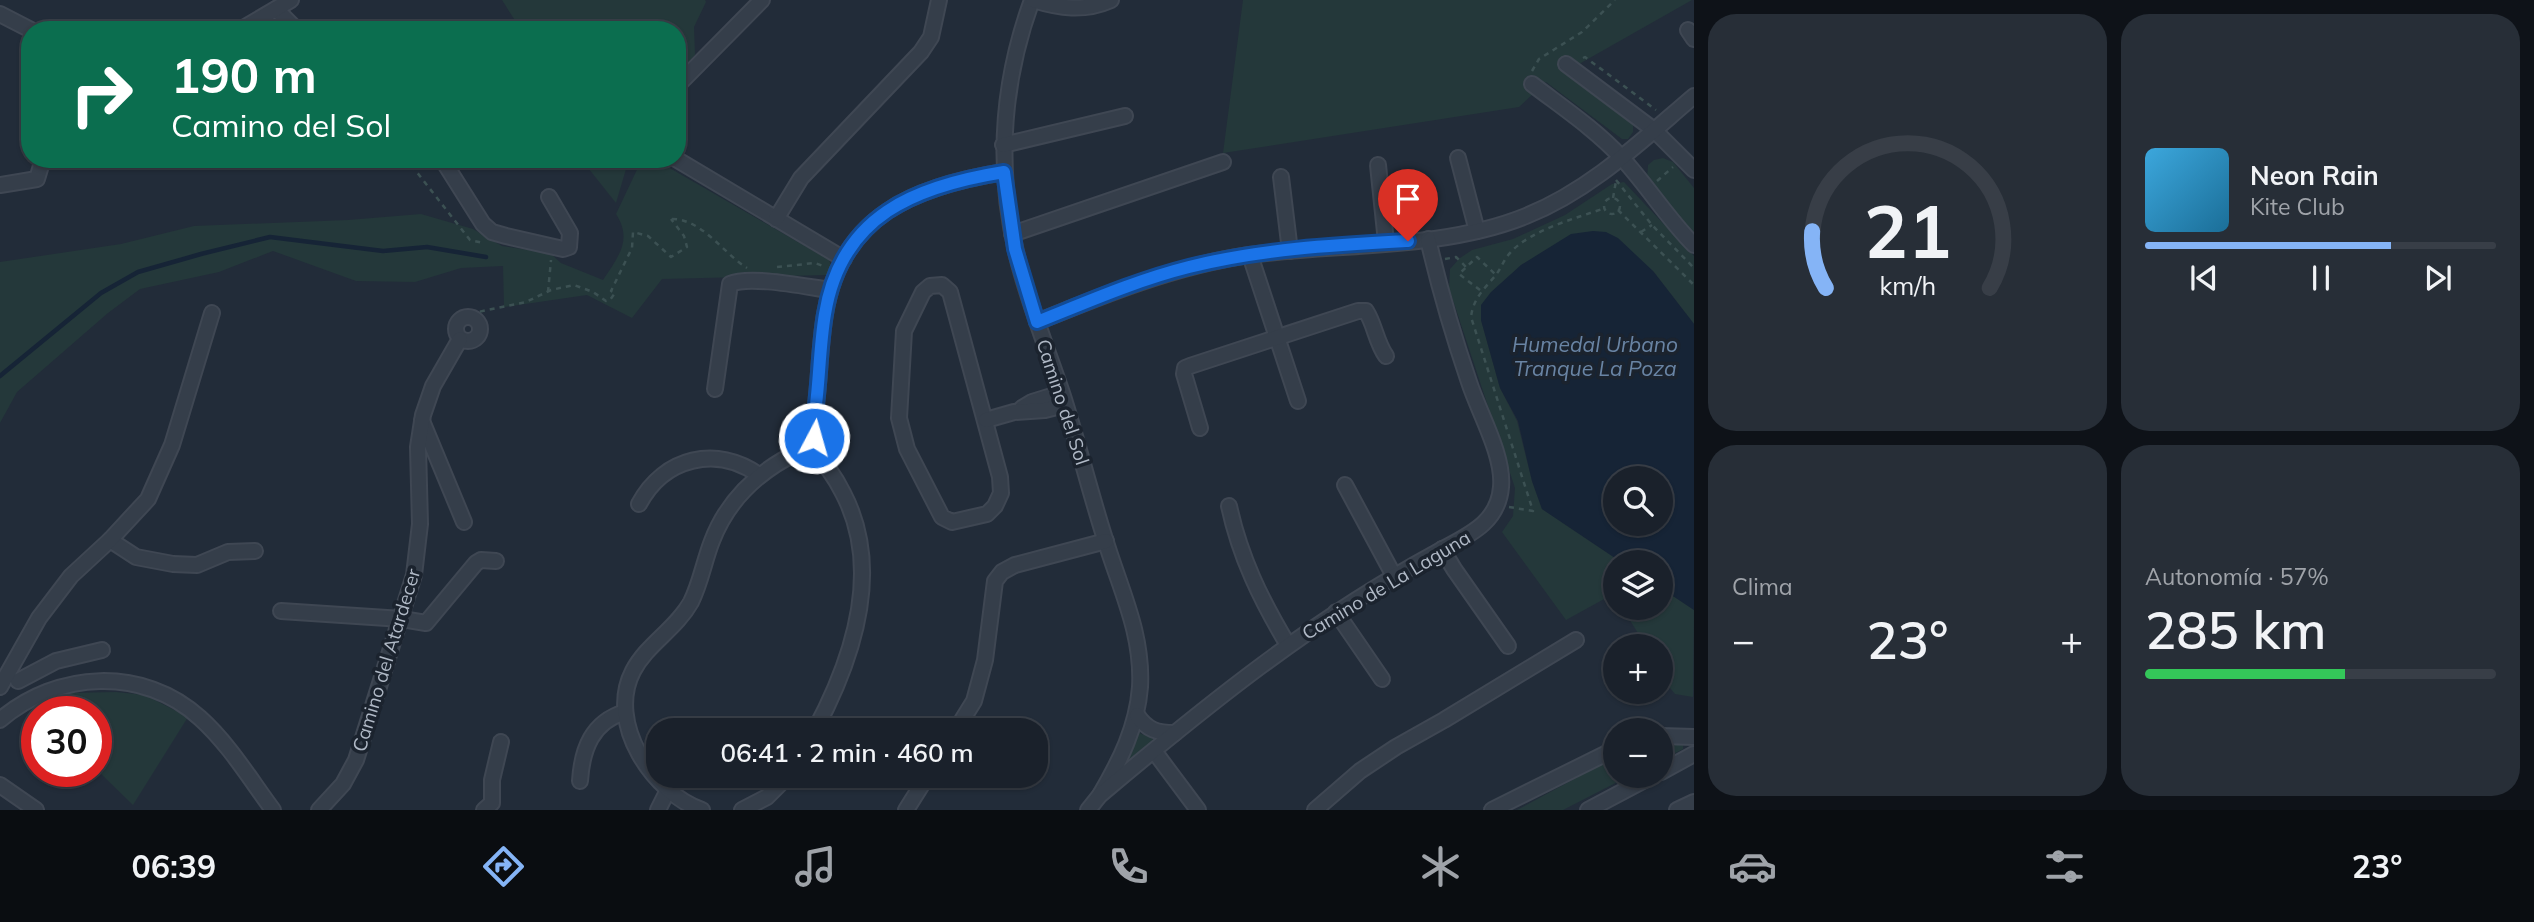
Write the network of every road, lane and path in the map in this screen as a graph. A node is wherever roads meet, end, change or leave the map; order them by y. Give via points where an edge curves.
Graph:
1 (291, 0) edge
2 (762, 0) edge
3 (939, 0) edge
4 (1032, 0) edge
5 (1111, 0) edge
6 (1615, 0) edge
7 (276, 9) junction
8 (0, 14) edge
9 (255, 21) edge
10 (289, 21) edge
11 (21, 25) edge
12 (1566, 64) dead end
13 (686, 77) edge
14 (1532, 85) joint
15 (1694, 96) edge
16 (1125, 116) dead end
17 (1654, 130) junction
18 (1003, 145) junction
19 (1621, 157) junction
20 (1458, 158) dead end
21 (1683, 158) junction
22 (1223, 162) dead end
23 (686, 165) edge
24 (1378, 165) dead end
25 (40, 168) edge
26 (414, 168) edge
27 (448, 168) edge
28 (1694, 170) edge
29 (1004, 172) junction
30 (1612, 175) junction
31 (1281, 177) dead end
32 (0, 185) edge
33 (1646, 190) junction
34 (549, 197) dead end
35 (1614, 198) junction
36 (1633, 201) junction
37 (1605, 208) junction
38 (1618, 210) junction
39 (776, 219) junction
40 (1652, 225) junction
41 (1477, 231) junction
42 (1641, 232) junction
43 (1012, 234) junction
44 (1428, 239) junction
45 (1386, 242) junction
46 (1694, 245) edge
47 (492, 246) dead end
48 (1290, 251) junction
49 (1250, 255) junction
50 (551, 257) dead end
51 (1683, 258) junction
52 (1433, 261) junction
53 (841, 263) junction
54 (1674, 266) junction
55 (777, 267) dead end
56 (1466, 267) junction
57 (1694, 268) edge
58 (752, 270) dead end
59 (1496, 275) junction
60 (1694, 285) edge
61 (830, 290) junction
62 (1480, 290) junction
63 (548, 292) junction
64 (212, 313) dead end
65 (474, 319) joint
66 (1037, 322) junction
67 (1277, 339) junction
68 (1385, 356) dead end
69 (715, 388) dead end
70 (1063, 399) junction
71 (1298, 401) dead end
72 (422, 420) junction
73 (986, 420) junction
74 (1200, 428) dead end
75 (811, 437) junction
76 (800, 451) junction
77 (815, 454) junction
78 (760, 475) junction
79 (1345, 485) dead end
80 (639, 504) dead end
81 (1497, 505) junction
82 (1229, 506) dead end
83 (464, 522) dead end
84 (110, 540) junction
85 (1106, 541) junction
86 (1442, 549) junction
87 (255, 551) dead end
88 (496, 561) dead end
89 (1394, 576) junction
90 (281, 611) dead end
91 (1336, 612) junction
92 (402, 619) junction
93 (1576, 640) dead end
94 (1288, 645) junction
95 (1508, 646) dead end
96 (102, 650) dead end
97 (14, 675) junction
98 (1382, 680) dead end
99 (0, 687) edge
100 (28, 696) edge
101 (37, 696) edge
102 (21, 705) edge
103 (625, 712) junction
104 (1137, 715) junction
105 (821, 718) edge
106 (963, 718) edge
107 (0, 720) edge
108 (1175, 733) junction
109 (1673, 736) edge
110 (1694, 737) edge
111 (501, 742) dead end
112 (1154, 751) junction
113 (1603, 754) edge
114 (1694, 754) edge
115 (1673, 765) edge
116 (580, 781) dead end
117 (0, 785) edge
118 (776, 788) edge
119 (920, 788) edge
120 (1629, 788) edge
121 (668, 790) junction
122 (1100, 795) junction
123 (1694, 802) edge
124 (1324, 807) edge
125 (36, 810) edge
126 (273, 810) edge
127 (319, 810) edge
128 (484, 810) edge
129 (658, 810) edge
130 (702, 810) edge
131 (743, 810) edge
132 (906, 810) edge
133 (1088, 810) edge
134 (1198, 810) edge
135 (1492, 810) edge
136 (1588, 810) edge
137 (1677, 810) edge

1 - 7 street
2 - 13 street
3 - 39 street via 931,37 921,52 801,178
4 - 5 street via 1059,8
4 - 18 street, Camino del Sol via 1013,63
6 - 14 path via 1582,32 1539,59
7 - 9 street
7 - 10 street
8 - 11 street
12 - 17 street
14 - 19 street
15 - 17 street
16 - 18 street
17 - 19 street
17 - 21 street
18 - 29 street, Camino del Sol
19 - 30 street
19 - 33 street
20 - 41 street
21 - 28 street
21 - 33 path
22 - 43 street
23 - 39 street
24 - 45 street
25 - 32 street via 37,179
26 - 47 path via 470,240
27 - 34 street via 492,232 563,249 569,247 570,233
29 - 43 street, Camino del Sol
29 - 53 street via 949,182 905,200 867,229
30 - 35 path
30 - 36 path
30 - 41 street via 1541,209
31 - 48 street
33 - 36 path
33 - 46 street
35 - 37 path via 1606,201
35 - 38 path
36 - 40 path
37 - 38 path via 1610,213
37 - 59 path via 1525,241
38 - 42 path
39 - 53 street
40 - 42 path
40 - 51 path
41 - 44 street
42 - 54 path
43 - 66 street, Camino del Sol
44 - 45 street
44 - 52 street
45 - 48 street
48 - 49 street
49 - 66 street via 1143,280
49 - 67 street
50 - 63 path
51 - 54 path
51 - 57 path
52 - 56 path via 1457,257
52 - 81 street via 1498,463 1502,484
53 - 55 path
53 - 61 street
54 - 60 path
56 - 59 path via 1477,257
56 - 62 path via 1459,274
58 - 63 path via 705,233 682,219 671,219 687,247 671,257 648,236 633,232 632,248 610,300 574,285
59 - 62 path
61 - 69 street via 738,280 730,284
61 - 75 street
62 - 81 path via 1471,317 1533,511
63 - 65 path via 526,302 478,312
64 - 84 street via 173,445 148,499
65 - 72 street, Camino del Atardecer via 467,317 457,323 460,340 433,386
66 - 70 street, Camino del Sol
67 - 68 street via 1366,312
67 - 71 street
67 - 74 street via 1185,368
70 - 73 street via 1045,410
70 - 85 street, Camino del Sol
72 - 83 street
72 - 92 street, Camino del Atardecer via 419,541
73 - 73 street via 1000,493 987,514 952,522 942,517 931,497 907,449 899,418 904,331 930,286 942,285 950,292
75 - 76 street via 801,440
75 - 77 street via 818,443
76 - 77 street via 808,457
76 - 78 street
77 - 105 street via 850,507 863,561 848,653
78 - 80 street via 723,458 695,459 662,476
78 - 103 street via 735,500 718,527 685,611 633,671
79 - 89 street
81 - 86 street, Camino de La Laguna via 1481,528
82 - 94 street via 1246,566
84 - 87 street via 158,563 197,565 228,552
84 - 97 street via 71,576 39,618
85 - 104 street, Camino del Sol via 1136,632 1140,669
85 - 106 street via 1002,572 995,581 985,660 974,701
86 - 89 street, Camino de La Laguna
86 - 95 street
88 - 92 street via 476,563 426,624
89 - 91 street, Camino de La Laguna
90 - 92 street
91 - 94 street, Camino de La Laguna
91 - 98 street
92 - 127 street, Camino del Atardecer via 356,760 344,783
93 - 124 street via 1396,747 1360,771
94 - 108 street, Camino de La Laguna
96 - 97 street
97 - 99 street
97 - 100 street
101 - 126 street via 66,684 97,680 142,686 171,698 210,728
102 - 107 street
103 - 116 street via 606,720 592,735
103 - 121 street via 642,757
104 - 108 street via 1152,730
104 - 122 street, Camino del Sol
108 - 112 street, Camino de La Laguna
109 - 110 street
111 - 128 street via 492,803
112 - 122 street, Camino de La Laguna
112 - 134 street
113 - 135 street
114 - 115 street
117 - 125 street
118 - 131 street
119 - 132 street
120 - 136 street
121 - 129 street
121 - 130 street
122 - 133 street, Camino de La Laguna
123 - 137 street

